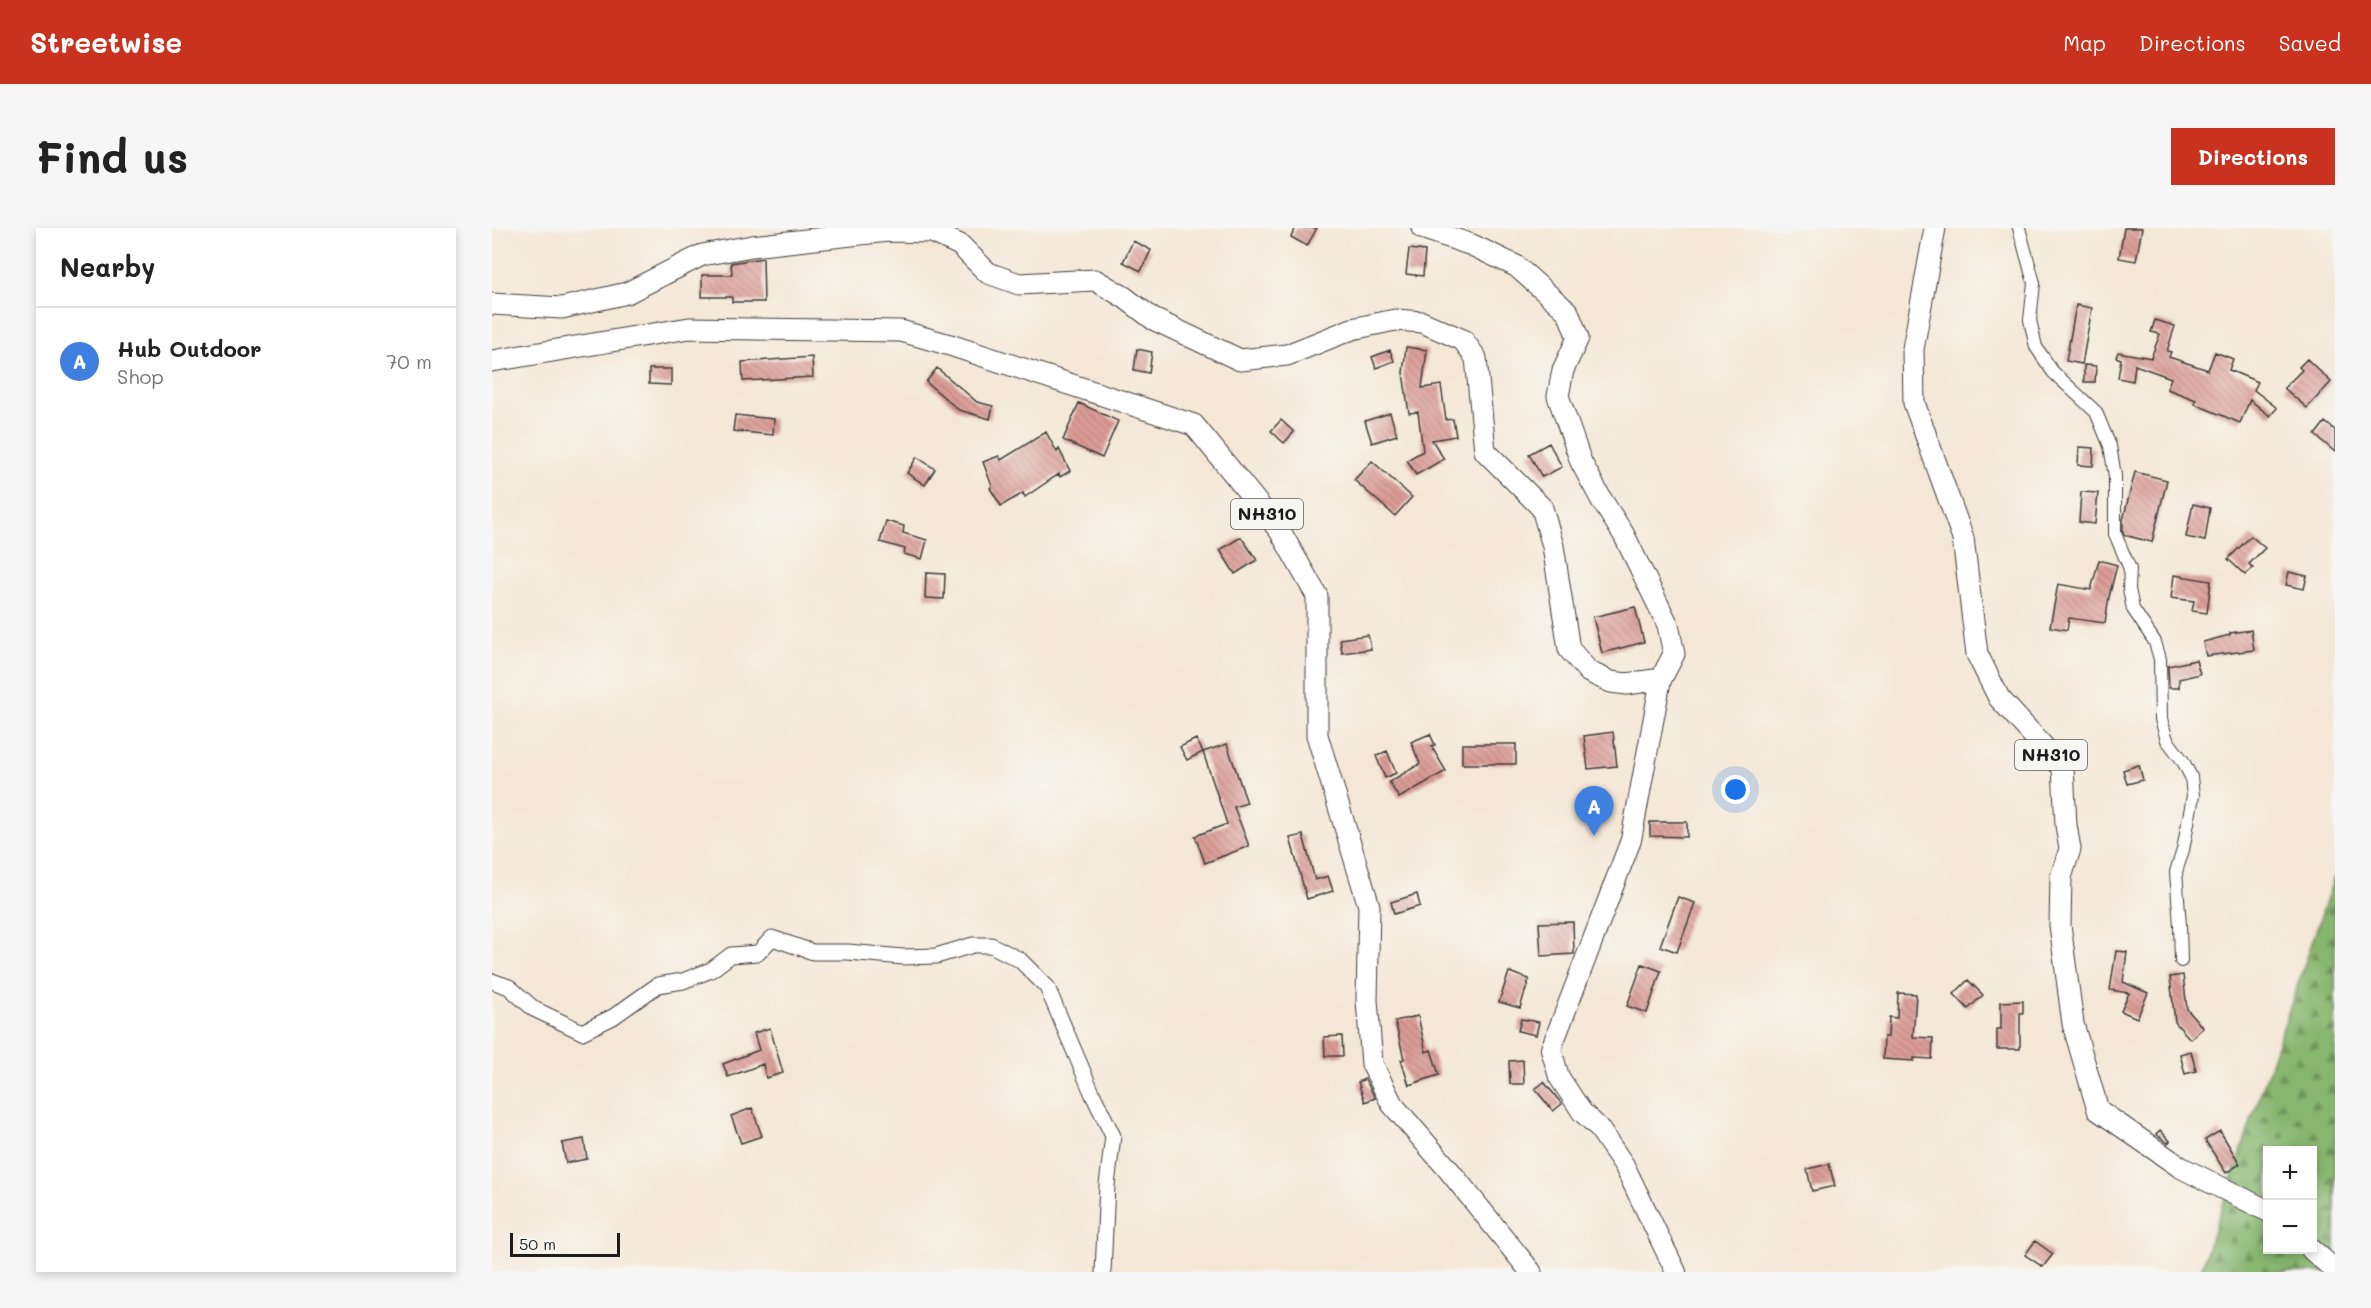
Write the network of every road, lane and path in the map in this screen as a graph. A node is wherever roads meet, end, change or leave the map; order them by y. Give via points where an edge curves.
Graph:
1 (1422, 228) edge
2 (1935, 228) edge
3 (2019, 228) edge
4 (492, 304) edge
5 (492, 362) edge
6 (1661, 679) junction
7 (2181, 961) dead end
8 (492, 981) edge
9 (2263, 1208) edge
10 (2317, 1254) edge
11 (2335, 1270) edge
12 (1103, 1272) edge
13 (1531, 1272) edge
14 (1676, 1272) edge

1 - 6 highway via 1516,266 1568,312 1578,338 1563,370 1558,396 1581,462 1624,535 1668,624 1674,654
2 - 9 highway, NH310 via 1913,349 1914,403 1963,538 1977,654 2000,698 2063,768 2070,849 2061,877 2060,925 2073,1024 2098,1110 2180,1167
3 - 7 street via 2034,283 2030,320 2036,347 2053,372 2096,412 2110,446 2115,476 2115,534 2130,569 2133,609 2155,642 2160,659 2161,719 2167,740 2191,777 2193,796 2176,872
4 - 6 highway via 562,308 627,293 702,255 899,231 932,232 960,245 988,273 1018,284 1095,280 1153,319 1240,360 1287,355 1363,327 1395,320 1422,322 1463,340 1476,358 1485,451 1542,508 1553,546 1569,649 1589,672 1611,682
5 - 13 highway, NH310 via 689,328 901,331 1194,425 1280,531 1317,596 1317,735 1369,906 1372,1064 1392,1104
6 - 14 main road via 1631,840 1551,1049 1559,1077 1624,1165
8 - 12 street via 509,987 534,1009 582,1032 613,1017 658,985 702,974 731,955 758,953 772,938 813,952 903,957 936,956 973,945 991,945 1020,960 1047,987 1113,1136
10 - 11 highway

